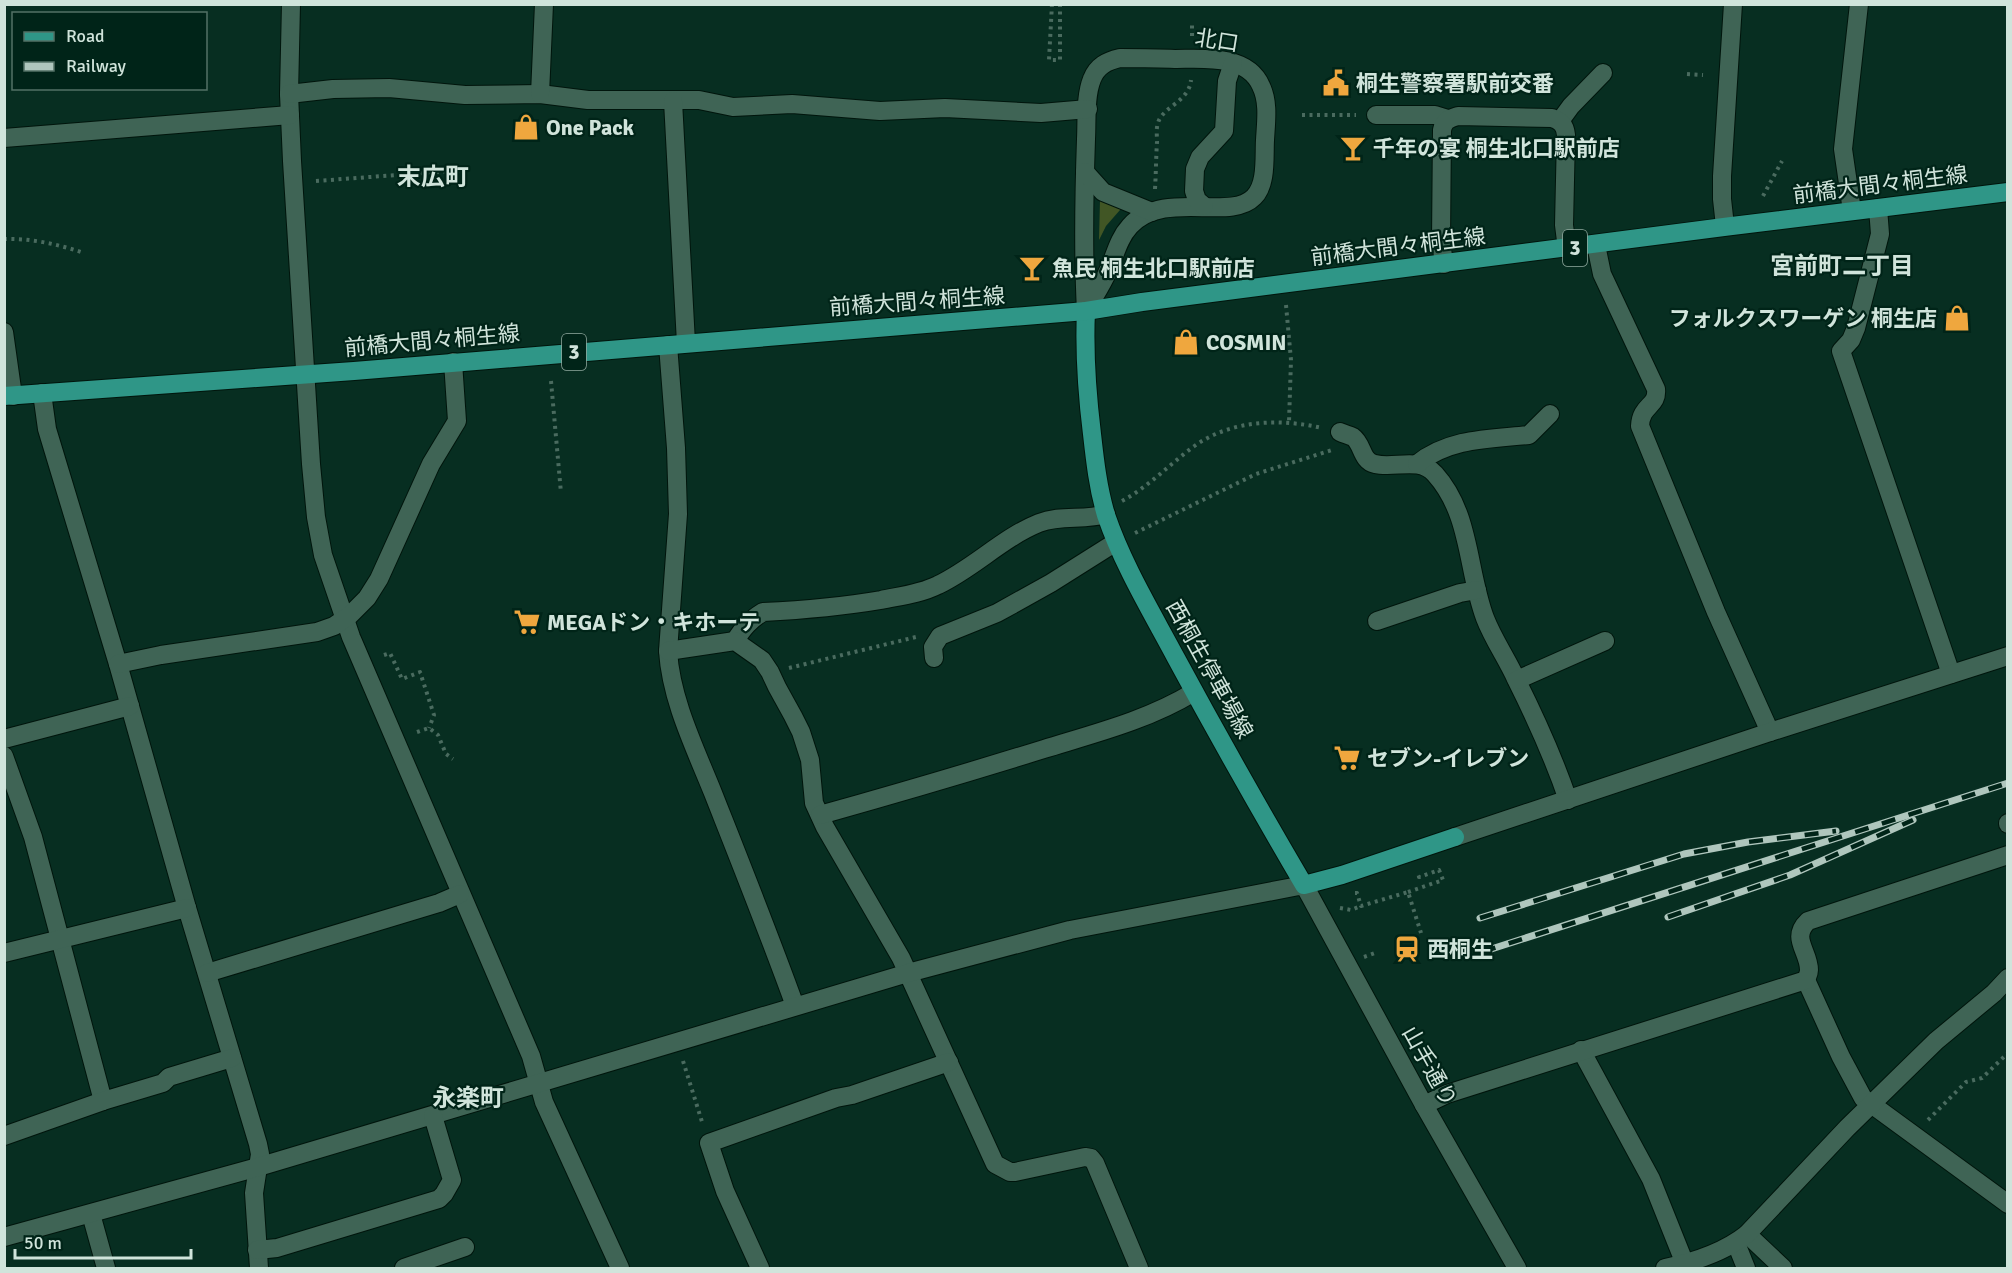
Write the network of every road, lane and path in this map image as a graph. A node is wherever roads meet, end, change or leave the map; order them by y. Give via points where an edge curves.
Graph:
1 (291, 4) edge
2 (544, 4) edge
3 (1052, 4) edge
4 (1060, 4) edge
5 (1733, 4) edge
6 (1859, 4) edge
7 (1192, 25) dead end
8 (1192, 36) dead end
9 (1233, 63) junction
10 (1192, 72) dead end
11 (1603, 73) dead end
12 (1687, 74) dead end
13 (1703, 75) dead end
14 (289, 94) junction
15 (540, 94) junction
16 (673, 101) junction
17 (1088, 109) junction
18 (290, 115) junction
19 (1302, 115) dead end
20 (1376, 115) joint
21 (1448, 119) junction
22 (1560, 121) junction
23 (4, 138) edge
24 (1782, 161) dead end
25 (464, 170) dead end
26 (1085, 172) junction
27 (316, 181) dead end
28 (1155, 189) dead end
29 (2007, 192) edge
30 (1763, 196) dead end
31 (1204, 206) junction
32 (1878, 208) junction
33 (1852, 211) junction
34 (1152, 212) junction
35 (1725, 226) junction
36 (4, 239) edge
37 (1596, 245) junction
38 (1567, 249) junction
39 (81, 252) dead end
40 (1444, 264) junction
41 (1286, 305) dead end
42 (1086, 311) junction
43 (4, 332) edge
44 (677, 344) junction
45 (453, 362) junction
46 (305, 374) junction
47 (551, 381) dead end
48 (42, 393) junction
49 (9, 396) edge
50 (1550, 414) dead end
51 (1289, 422) junction
52 (1340, 432) joint
53 (1358, 442) junction
54 (1417, 464) junction
55 (561, 493) dead end
56 (1121, 502) dead end
57 (1106, 514) junction
58 (1124, 539) junction
59 (1477, 590) junction
60 (344, 620) junction
61 (1377, 621) dead end
62 (940, 636) junction
63 (735, 641) junction
64 (1605, 641) dead end
65 (668, 651) junction
66 (384, 655) dead end
67 (2007, 656) edge
68 (934, 658) dead end
69 (118, 664) junction
70 (770, 672) junction
71 (1951, 674) junction
72 (1517, 680) junction
73 (1194, 692) junction
74 (130, 706) junction
75 (429, 728) junction
76 (417, 732) dead end
77 (1770, 732) junction
78 (4, 739) edge
79 (4, 756) edge
80 (453, 759) dead end
81 (1568, 800) junction
82 (820, 815) junction
83 (1455, 837) joint
84 (2007, 855) edge
85 (1417, 869) dead end
86 (1304, 885) junction
87 (1408, 892) junction
88 (1357, 893) dead end
89 (460, 894) junction
90 (1361, 906) junction
91 (187, 908) junction
92 (1345, 909) dead end
93 (1421, 933) dead end
94 (62, 940) junction
95 (1461, 940) dead end
96 (1450, 944) dead end
97 (1378, 952) dead end
98 (4, 953) edge
99 (1364, 958) dead end
100 (207, 973) junction
101 (908, 973) junction
102 (2007, 978) edge
103 (1806, 980) junction
104 (795, 1006) junction
105 (677, 1042) junction
106 (1581, 1050) junction
107 (2007, 1053) edge
108 (232, 1058) junction
109 (949, 1062) junction
110 (539, 1084) junction
111 (103, 1101) junction
112 (1424, 1105) junction
113 (1872, 1105) junction
114 (433, 1116) junction
115 (1908, 1130) junction
116 (4, 1136) edge
117 (709, 1143) junction
118 (258, 1167) junction
119 (2007, 1203) edge
120 (91, 1214) junction
121 (4, 1237) edge
122 (1742, 1239) junction
123 (465, 1248) dead end
124 (256, 1250) junction
125 (1685, 1264) junction
126 (106, 1269) edge
127 (259, 1269) edge
128 (404, 1269) edge
129 (620, 1269) edge
130 (760, 1269) edge
131 (1139, 1269) edge
132 (1517, 1269) edge
133 (1665, 1269) edge
134 (1746, 1269) edge
135 (1783, 1269) edge

1 - 14 street
2 - 15 street
3 - 4 path via 1049,60 1060,60
5 - 35 street via 1722,176
6 - 33 street via 1844,149
7 - 8 path
9 - 17 street, 北口 / 北口 via 1217,59 1113,60 1100,67 1090,82
9 - 31 street via 1227,81 1224,131 1195,168 1194,191
9 - 31 street, 北口 / 北口 via 1252,73 1264,92 1262,182 1257,195 1245,204
10 - 28 path via 1190,85 1158,122
11 - 22 street
12 - 13 path
14 - 15 street via 364,88 465,95
14 - 18 street
15 - 16 street via 588,100
16 - 17 street via 699,100 732,107 792,104 880,111 945,108 1041,113
16 - 44 street
17 - 26 street, 北口 / 北口
18 - 23 street
18 - 46 street
19 - 20 path
20 - 21 street
21 - 22 street via 1458,116
21 - 40 street via 1442,129
22 - 38 street via 1566,135
24 - 30 path
25 - 27 path
26 - 34 street via 1103,192
26 - 42 street, 北口 / 北口
29 - 32 main road, 前橋大間々桐生線 / 3
31 - 34 street, 北口 / 北口
32 - 33 main road, 前橋大間々桐生線 / 3
32 - 71 street via 1880,234 1856,328 1841,351
33 - 35 main road, 前橋大間々桐生線 / 3
34 - 42 street, 北口 / 北口 via 1130,225
35 - 37 main road, 前橋大間々桐生線 / 3
36 - 39 path
37 - 38 main road, 前橋大間々桐生線 / 3
37 - 77 street via 1602,274 1656,389 1657,396 1640,417 1640,426
38 - 40 main road, 前橋大間々桐生線 / 3
40 - 42 main road, 前橋大間々桐生線 / 3
41 - 51 path via 1291,360
42 - 44 main road, 前橋大間々桐生線 / 3
42 - 57 main road, 西桐生停車場線 via 1086,388
43 - 49 street
44 - 45 main road, 前橋大間々桐生線 / 3
44 - 65 street via 678,514
45 - 46 main road, 前橋大間々桐生線 / 3
45 - 60 street via 457,421 431,464 380,579
46 - 48 main road, 前橋大間々桐生線 / 3
46 - 60 street via 320,538
47 - 55 path
48 - 49 main road, 前橋大間々桐生線 / 3
48 - 69 street via 47,429
50 - 54 street via 1529,435 1464,442 1441,449
51 - 52 path
51 - 56 path via 1244,425 1218,434 1195,446
52 - 53 street
53 - 54 street via 1372,464
53 - 58 path via 1256,474
54 - 59 street via 1437,476 1456,507
57 - 58 main road, 西桐生停車場線
57 - 63 street via 1040,523 1014,535 960,574 915,594 834,608 763,612 742,629
58 - 62 street via 997,613
58 - 73 main road, 西桐生停車場線 via 1132,577
59 - 61 street
59 - 72 street via 1486,619
60 - 69 street via 317,632
60 - 89 street
62 - 68 street via 933,647
62 - 70 path via 921,636
63 - 65 street
63 - 70 street via 762,660
64 - 72 street
65 - 104 street via 673,684 692,739
66 - 75 path via 390,653 402,679 420,672 437,714
67 - 71 street
69 - 74 street
70 - 82 street via 801,732 810,760 814,803
71 - 77 street
72 - 81 street via 1551,752
73 - 82 street via 1161,710 1103,731
73 - 86 main road, 西桐生停車場線
74 - 78 street
74 - 91 street
75 - 76 path
75 - 80 path
77 - 81 street
79 - 94 street via 33,837
81 - 83 street
82 - 101 street
83 - 86 main road
84 - 103 street via 1808,921 1800,936 1809,970
85 - 87 path via 1419,877 1439,870 1443,880
86 - 101 street via 1070,930
86 - 112 street, 山手通り
87 - 90 path
87 - 93 path
88 - 90 path
89 - 100 street
89 - 110 street via 531,1056
90 - 92 path
91 - 94 street
91 - 100 street
94 - 98 street
94 - 111 street
95 - 96 path
97 - 99 path
100 - 108 street
101 - 104 street
101 - 109 street
102 - 113 street
103 - 106 street
103 - 113 street via 1840,1057 1863,1098
104 - 105 street
105 - 110 street
105 - 117 path
106 - 112 street
106 - 125 street via 1651,1179
107 - 115 path via 1982,1078 1966,1082 1928,1120
108 - 111 street
108 - 118 street via 258,1144
109 - 117 street
109 - 131 street via 1000,1168 1015,1172 1091,1158
110 - 114 street
110 - 129 street
111 - 116 street
112 - 132 street, 山手通り
113 - 115 street
113 - 122 street
114 - 118 street
114 - 124 street via 452,1180 439,1199 277,1248
115 - 119 street
117 - 130 street via 725,1191
118 - 120 street
118 - 124 street via 254,1193
120 - 121 street
120 - 126 street
122 - 125 street
122 - 134 street
122 - 135 street
123 - 128 street
124 - 127 street
125 - 133 street

